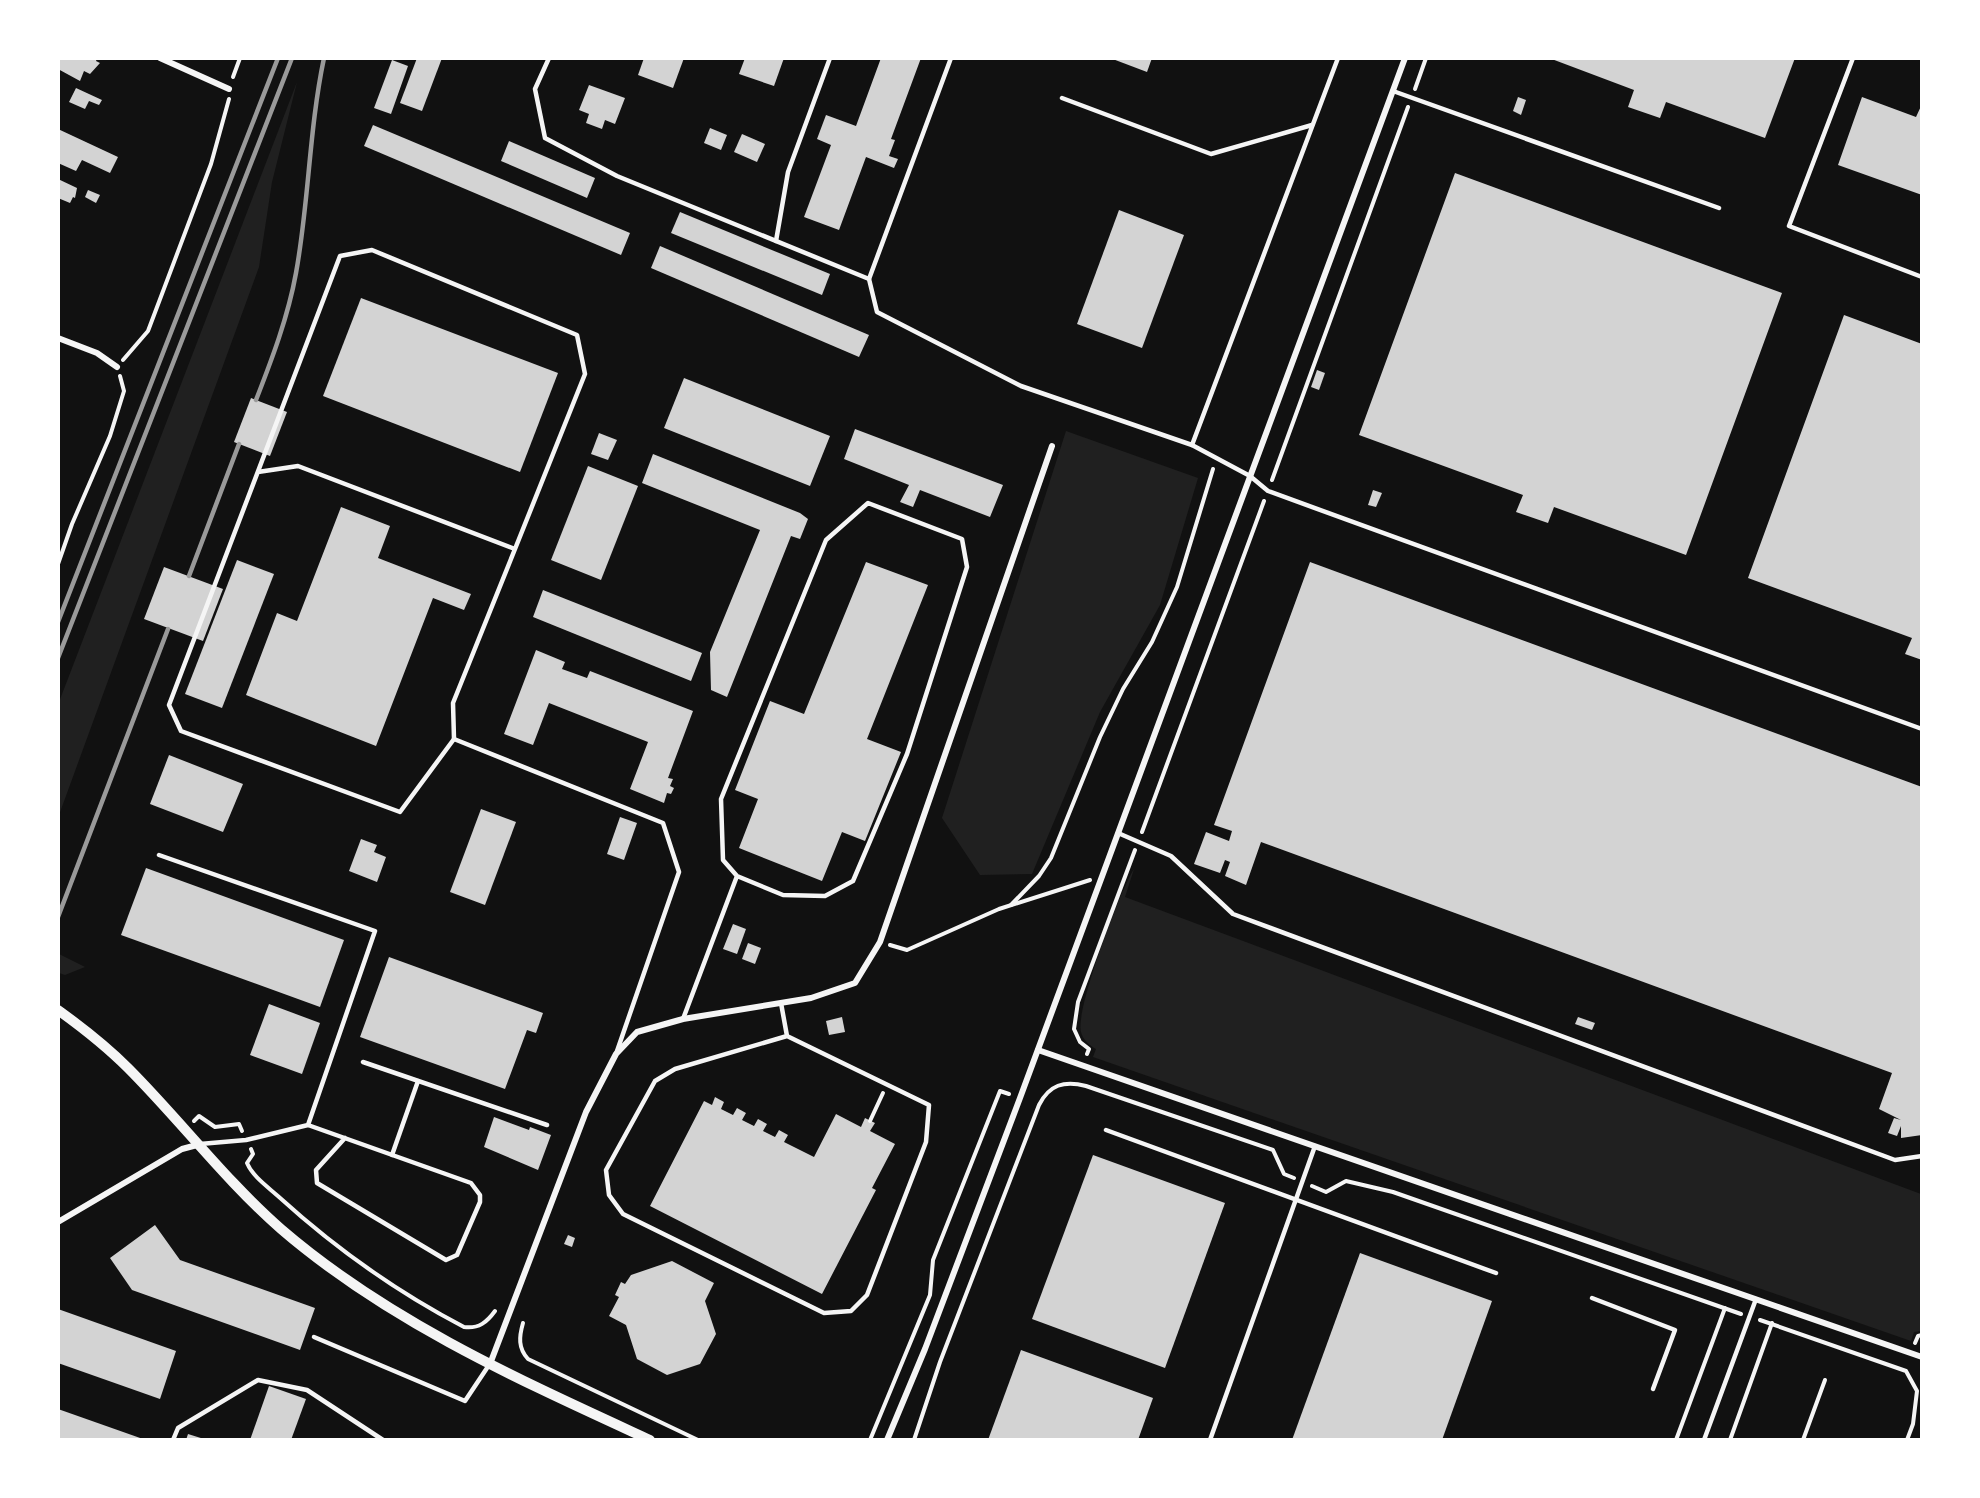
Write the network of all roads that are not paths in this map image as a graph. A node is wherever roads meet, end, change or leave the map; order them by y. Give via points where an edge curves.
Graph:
1 (160, 58) edge
2 (549, 58) edge
3 (830, 58) edge
4 (951, 58) edge
5 (1338, 58) edge
6 (1405, 58) edge
7 (1853, 58) edge
8 (229, 89) road end
9 (1393, 91) junction
10 (1062, 98) dead end
11 (1312, 125) junction
12 (1719, 208) dead end
13 (776, 241) junction
14 (1922, 277) edge
15 (869, 279) junction
16 (58, 338) edge
17 (117, 367) road end
18 (1192, 445) junction
19 (1052, 446) dead end
20 (258, 472) junction
21 (1250, 476) junction
22 (515, 549) junction
23 (1922, 729) edge
24 (454, 739) junction
25 (1118, 833) junction
26 (159, 855) dead end
27 (736, 876) junction
28 (781, 1003) junction
29 (58, 1010) edge
30 (682, 1019) junction
31 (787, 1036) junction
32 (1038, 1050) junction
33 (616, 1054) junction
34 (363, 1062) dead end
35 (418, 1081) junction
36 (308, 1125) junction
37 (547, 1125) dead end
38 (1106, 1130) dead end
39 (345, 1138) junction
40 (197, 1145) junction
41 (1315, 1146) junction
42 (392, 1155) junction
43 (1922, 1156) edge
44 (1296, 1200) junction
45 (58, 1222) edge
46 (1496, 1273) dead end
47 (1592, 1298) dead end
48 (1756, 1299) junction
49 (314, 1337) dead end
50 (1922, 1357) edge
51 (490, 1364) junction
52 (1653, 1389) dead end
53 (173, 1440) edge
54 (382, 1440) edge
55 (650, 1440) edge
56 (887, 1440) edge
57 (1210, 1440) edge
58 (1704, 1440) edge

1 - 8 street
2 - 13 lane via 536,89 545,138 617,177
3 - 13 lane via 788,172
4 - 15 lane
5 - 11 lane
6 - 9 street
7 - 14 lane via 1789,226
9 - 12 lane
9 - 21 street
10 - 11 lane via 1210,154
11 - 18 lane
13 - 15 lane
15 - 18 lane via 877,312 1021,386
16 - 17 street via 97,353
18 - 21 lane
19 - 28 street via 880,942 855,983 810,999
20 - 22 lane via 298,466
20 - 22 lane via 340,255 372,250 577,335 585,374
20 - 24 lane via 169,705 181,731 400,812
21 - 23 lane via 1268,491
21 - 25 street
22 - 24 lane via 453,703
24 - 33 lane via 663,823 679,872
25 - 32 street
25 - 43 lane via 1172,856 1233,914 1895,1160
26 - 36 lane via 375,931
27 - 27 lane via 723,860 721,799 826,540 868,503 962,539 967,567 907,754 853,881 825,896 783,895
27 - 30 lane
28 - 30 street
28 - 31 lane
29 - 40 street via 129,1069
30 - 33 street via 637,1032
31 - 31 lane via 929,1105 926,1143 867,1295 851,1311 824,1313 622,1214 609,1195 606,1170 655,1081 675,1069
32 - 41 street
32 - 56 street
33 - 51 street via 586,1112
34 - 35 lane
35 - 37 lane
35 - 42 lane
36 - 39 lane
36 - 40 lane via 246,1140
38 - 44 lane
39 - 42 lane
39 - 42 lane via 316,1170 317,1183 446,1260 452,1259 461,1249 480,1202 476,1188
40 - 45 street via 182,1149
40 - 51 street via 280,1228 345,1278
41 - 44 lane
41 - 48 street
44 - 46 lane
44 - 57 lane
47 - 52 lane via 1675,1330
48 - 50 street
48 - 58 lane
49 - 51 lane via 465,1401
51 - 55 street
53 - 54 lane via 178,1428 258,1380 307,1390

